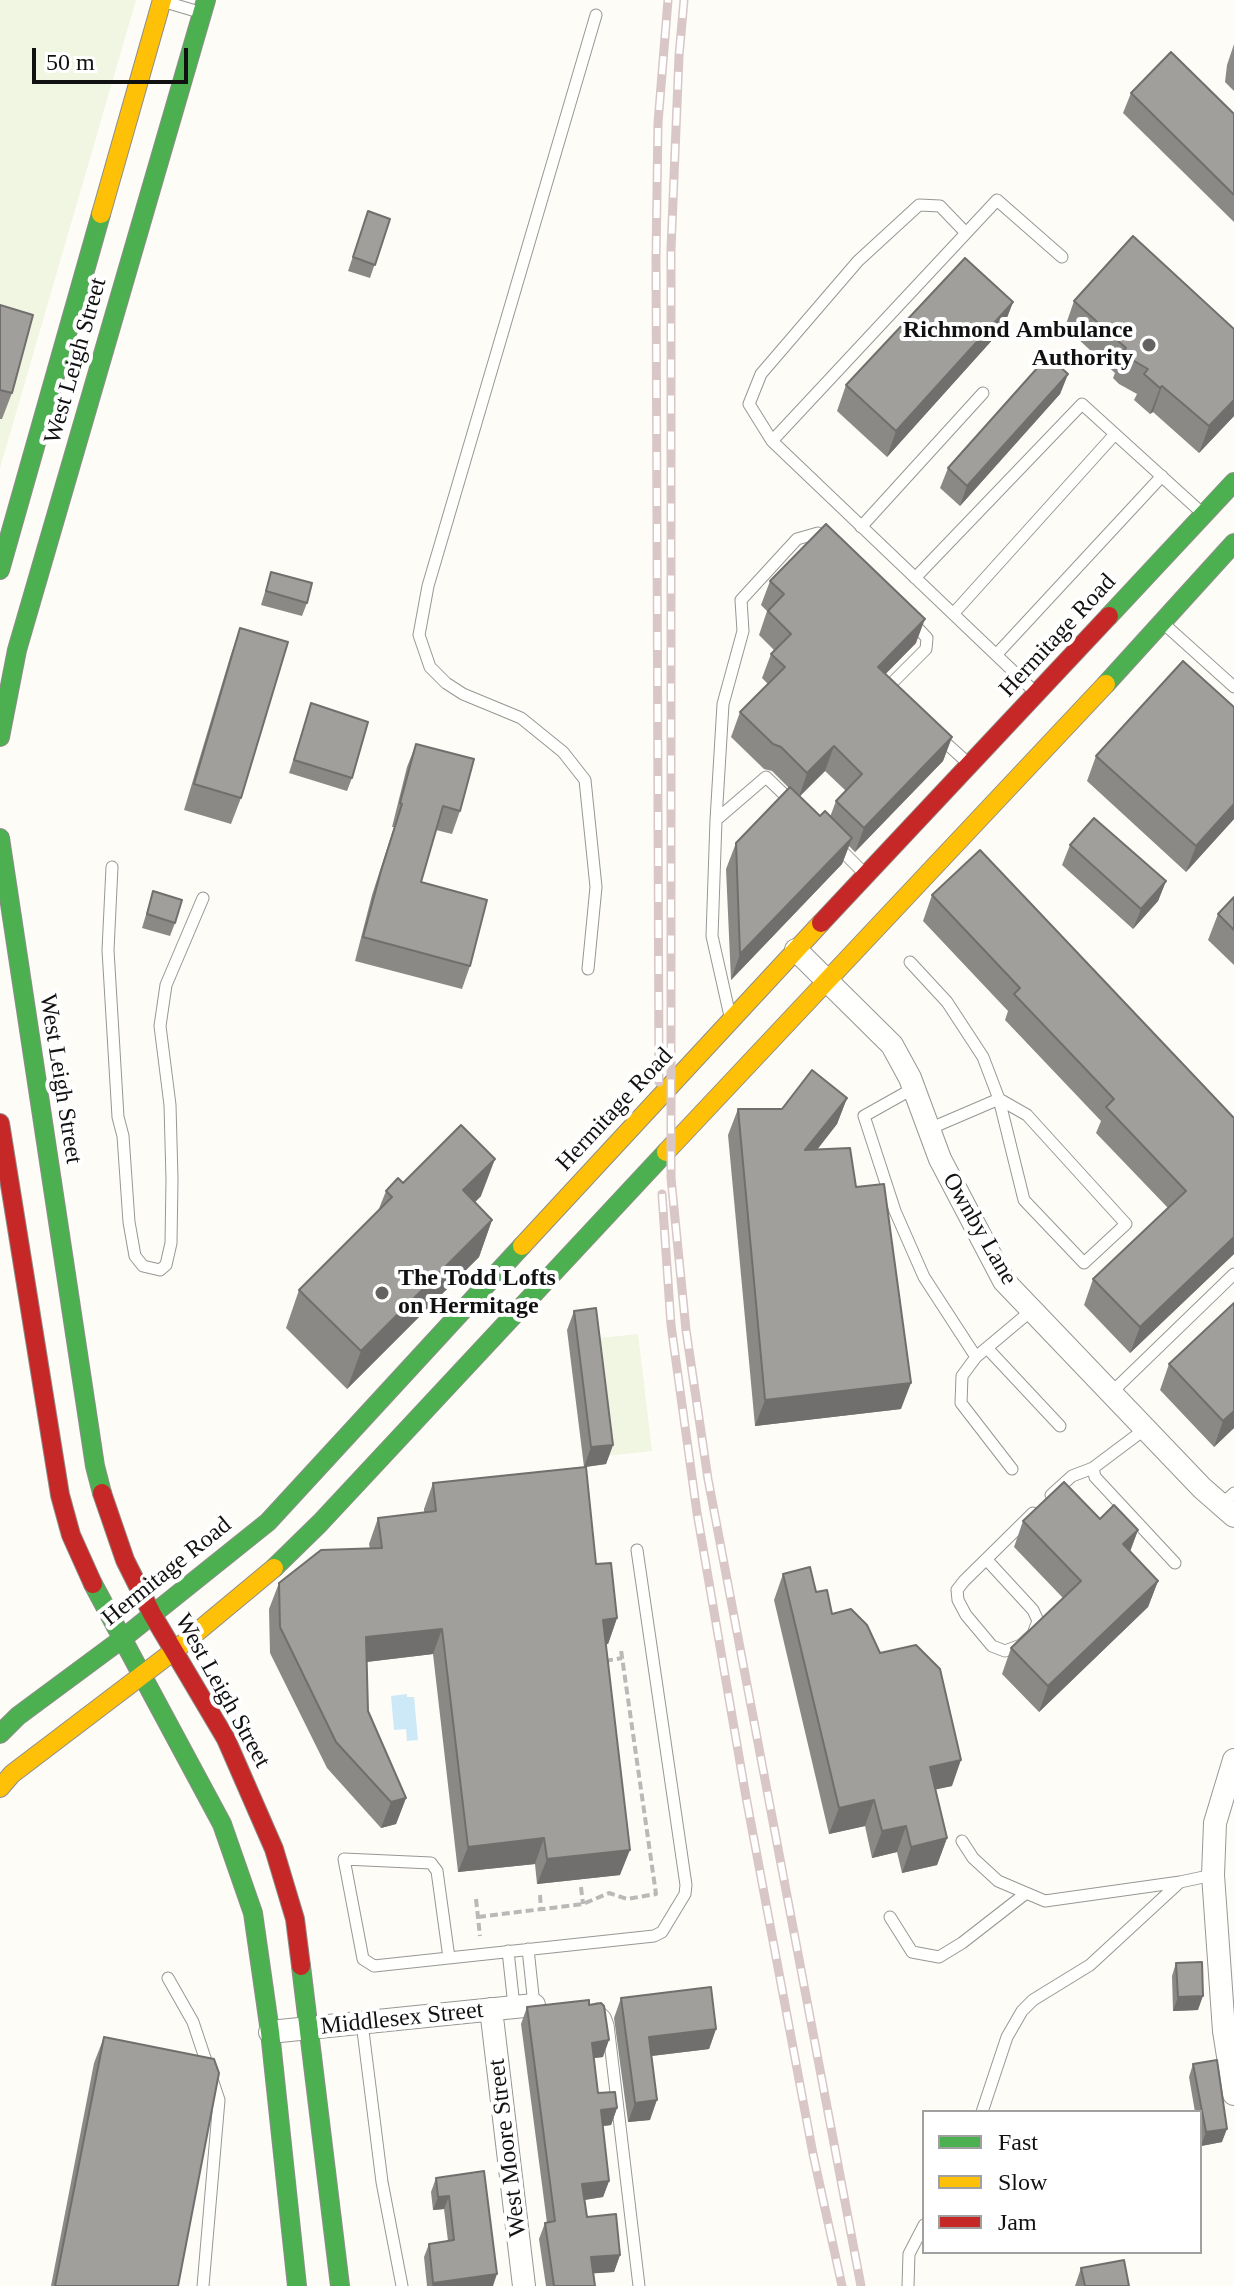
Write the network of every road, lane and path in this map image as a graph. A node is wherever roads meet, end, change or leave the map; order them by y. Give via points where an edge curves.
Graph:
1 (162, 1) edge
2 (204, 7) edge
3 (596, 15) dead end
4 (966, 233) junction
5 (1062, 257) dead end
6 (983, 393) dead end
7 (1115, 434) junction
8 (772, 441) junction
9 (1162, 476) junction
10 (1234, 482) edge
11 (861, 527) junction
12 (1222, 532) edge
13 (842, 554) edge
14 (0, 570) edge
15 (915, 578) junction
16 (953, 614) junction
17 (908, 617) edge
18 (1162, 622) junction
19 (996, 655) junction
20 (1234, 687) edge
21 (1036, 694) junction
22 (894, 696) edge
23 (922, 722) edge
24 (0, 737) edge
25 (970, 765) junction
26 (800, 810) edge
27 (716, 820) junction
28 (0, 838) edge
29 (833, 842) edge
30 (2, 867) edge
31 (112, 867) dead end
32 (867, 875) junction
33 (203, 898) dead end
34 (796, 950) junction
35 (910, 962) dead end
36 (588, 969) dead end
37 (827, 979) junction
38 (731, 1021) junction
39 (914, 1088) junction
40 (999, 1099) junction
41 (0, 1123) edge
42 (929, 1129) junction
43 (1234, 1274) edge
44 (1032, 1310) junction
45 (987, 1348) junction
46 (976, 1357) junction
47 (1111, 1393) junction
48 (1060, 1426) dead end
49 (1145, 1429) junction
50 (1093, 1468) junction
51 (1012, 1469) dead end
52 (1230, 1505) edge
53 (637, 1550) dead end
54 (986, 1559) junction
55 (1175, 1563) dead end
56 (152, 1614) junction
57 (122, 1639) junction
58 (621, 1650) dead end
59 (173, 1651) junction
60 (622, 1658) junction
61 (596, 1662) edge
62 (142, 1675) junction
63 (0, 1734) edge
64 (1234, 1760) edge
65 (0, 1788) edge
66 (962, 1841) dead end
67 (1213, 1875) junction
68 (1180, 1882) junction
69 (581, 1887) dead end
70 (1025, 1894) junction
71 (540, 1895) dead end
72 (476, 1899) dead end
73 (583, 1904) junction
74 (541, 1909) junction
75 (478, 1917) junction
76 (890, 1917) dead end
77 (480, 1936) dead end
78 (528, 1949) junction
79 (508, 1951) junction
80 (449, 1958) junction
81 (168, 1978) dead end
82 (585, 2006) edge
83 (532, 2007) junction
84 (491, 2009) junction
85 (362, 2023) junction
86 (310, 2028) junction
87 (270, 2032) junction
88 (1234, 2094) edge
89 (983, 2110) edge
90 (922, 2229) edge
91 (203, 2286) edge
92 (297, 2286) edge
93 (340, 2286) edge
94 (402, 2286) edge
95 (524, 2286) edge
96 (639, 2286) edge
97 (908, 2286) edge

1 - 2 lane
1 - 14 street, West Leigh Street
2 - 24 street, West Leigh Street via 17,650
3 - 36 lane via 428,586 419,635 430,667 446,683 521,718 563,752 585,780 596,887
4 - 5 lane via 997,200
4 - 8 lane
4 - 8 lane via 940,206 919,205 858,261 761,374 749,404
6 - 11 lane
7 - 9 lane
7 - 15 lane via 1082,404
7 - 16 lane
8 - 11 lane
9 - 12 lane
9 - 19 lane
10 - 12 street, Hermitage Road
11 - 15 lane
12 - 18 street, Hermitage Road
12 - 21 street, Hermitage Road
13 - 27 lane via 818,533 797,539 741,600 743,631 723,704
15 - 16 lane
16 - 19 lane
17 - 22 lane via 927,638 926,649 885,687
18 - 20 lane
18 - 37 street, Hermitage Road via 967,844
19 - 21 lane
21 - 25 street, Hermitage Road
23 - 25 lane
25 - 32 street, Hermitage Road
26 - 27 lane via 766,777
27 - 38 lane via 712,936
28 - 30 street, West Leigh Street
29 - 32 lane
30 - 56 street, West Leigh Street via 95,1466 125,1560
31 - 33 lane via 108,950 129,1222 135,1256 143,1266 160,1270 171,1243 172,1179 160,1026 166,985
32 - 34 street, Hermitage Road
34 - 37 street, Ownby Lane
34 - 38 street, Hermitage Road
35 - 40 lane via 964,1026
37 - 39 street, Ownby Lane via 892,1045
37 - 59 street, Hermitage Road via 320,1523
38 - 56 street, Hermitage Road via 268,1522
39 - 42 street, Ownby Lane
39 - 46 lane via 864,1116 895,1211 924,1277
40 - 40 lane via 1027,1115 1126,1224 1084,1263 1024,1200
40 - 42 lane
41 - 57 street via 60,1495 85,1569
42 - 44 street, Ownby Lane via 1004,1281
43 - 47 lane
44 - 45 lane
44 - 47 street, Ownby Lane
45 - 46 lane
45 - 48 lane
46 - 51 lane via 962,1376 961,1403
47 - 49 street, Ownby Lane
49 - 50 lane
49 - 52 street, Ownby Lane
50 - 54 lane via 1062,1484
50 - 55 lane via 1095,1477
53 - 78 lane via 685,1894 662,1932 654,1936
54 - 54 lane via 957,1590 958,1600 992,1646 1005,1651 1021,1645 1038,1621
56 - 57 street, Hermitage Road
56 - 59 street, West Leigh Street
57 - 62 street
57 - 63 street, Hermitage Road
58 - 60 path
59 - 62 street, Hermitage Road
59 - 86 street, West Leigh Street via 226,1739 274,1849 295,1919
60 - 61 path
60 - 73 path via 656,1894 627,1899 609,1893
62 - 65 street, Hermitage Road
62 - 87 street via 222,1824 241,1873 253,1913
64 - 67 street via 1215,1823
66 - 70 lane via 998,1881
67 - 68 lane
67 - 88 street
68 - 70 lane via 1045,1901
68 - 89 lane via 1090,1965 1022,2011 1007,2037
69 - 73 path
70 - 76 lane via 939,1957 912,1952
71 - 74 path
72 - 75 path
73 - 74 path
74 - 75 path
75 - 77 path
78 - 79 lane
78 - 83 lane
79 - 80 lane
79 - 83 lane
80 - 80 lane via 374,1966 363,1959 344,1859 431,1863 437,1871
81 - 91 lane via 193,2022 219,2100
82 - 96 lane via 593,2006 608,2025
83 - 84 street, Middlesex Street
84 - 85 street, Middlesex Street
84 - 95 street, West Moore Street
85 - 86 street, Middlesex Street
85 - 94 lane via 382,2182
86 - 87 street, Middlesex Street
86 - 93 street, West Leigh Street
87 - 92 street
90 - 97 lane via 909,2254

